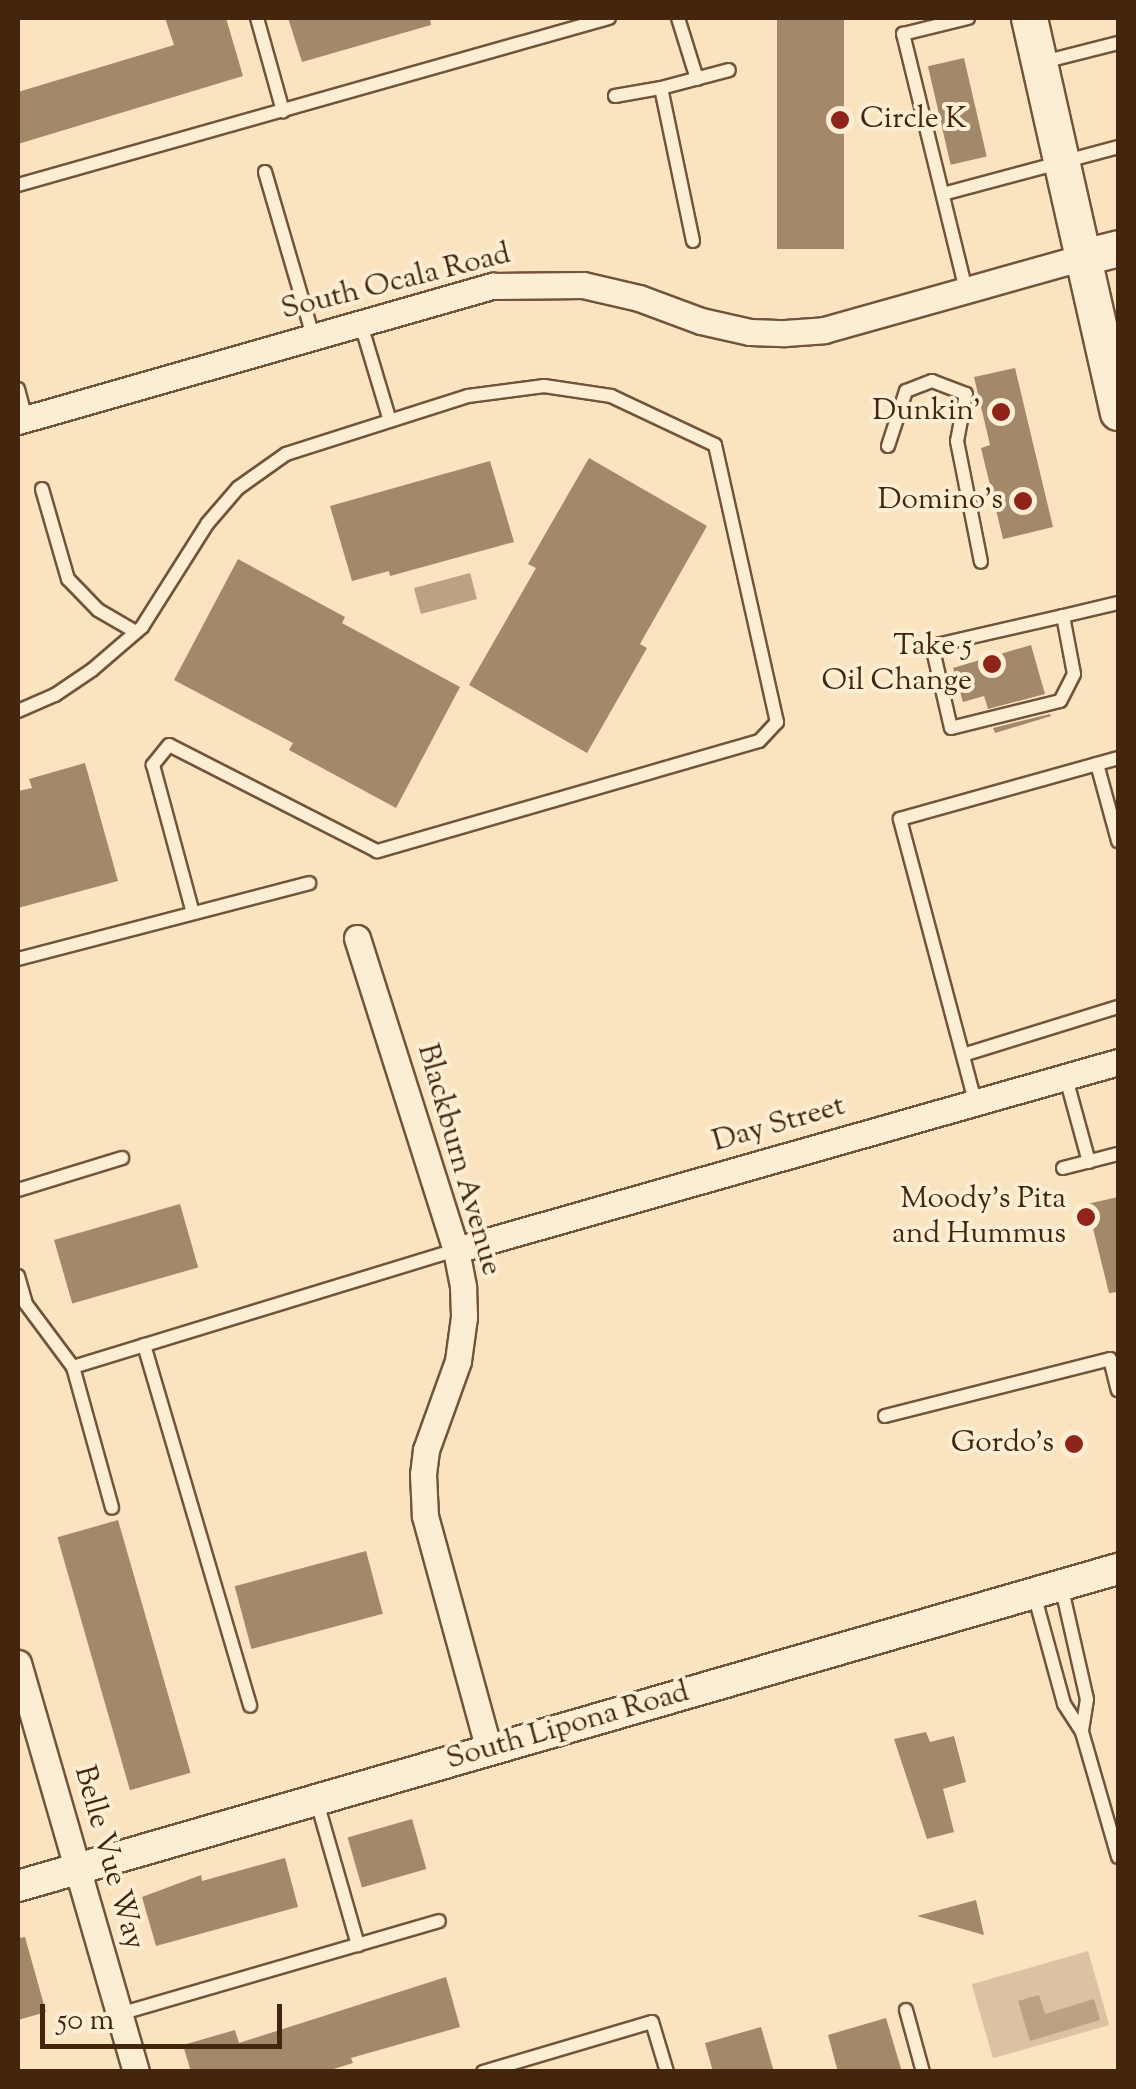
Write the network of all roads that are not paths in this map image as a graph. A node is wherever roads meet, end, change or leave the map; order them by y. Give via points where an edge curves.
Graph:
1 (258, 18) edge
2 (610, 18) edge
3 (678, 18) edge
4 (968, 18) edge
5 (1029, 18) edge
6 (1118, 43) edge
7 (1039, 63) junction
8 (728, 70) dead end
9 (697, 79) junction
10 (662, 88) junction
11 (615, 96) dead end
12 (283, 111) junction
13 (1118, 148) edge
14 (1062, 163) junction
15 (265, 172) dead end
16 (18, 185) edge
17 (943, 194) junction
18 (693, 242) dead end
19 (1118, 248) edge
20 (1083, 257) junction
21 (966, 290) junction
22 (360, 322) junction
23 (313, 336) junction
24 (1113, 361) edge
25 (18, 388) edge
26 (1118, 412) edge
27 (22, 420) edge
28 (390, 421) junction
29 (888, 446) dead end
30 (42, 489) dead end
31 (981, 562) dead end
32 (1118, 604) edge
33 (1063, 616) junction
34 (136, 632) junction
35 (18, 712) edge
36 (1118, 758) edge
37 (1098, 764) junction
38 (1118, 841) edge
39 (309, 882) dead end
40 (193, 913) junction
41 (357, 938) dead end
42 (18, 959) edge
43 (1118, 1007) edge
44 (962, 1055) junction
45 (1118, 1062) edge
46 (1066, 1078) junction
47 (976, 1105) junction
48 (1118, 1154) edge
49 (122, 1158) dead end
50 (1089, 1162) junction
51 (1063, 1168) dead end
52 (18, 1190) edge
53 (456, 1250) junction
54 (18, 1276) edge
55 (144, 1345) junction
56 (73, 1367) junction
57 (1118, 1390) edge
58 (884, 1416) dead end
59 (112, 1508) dead end
60 (1118, 1569) edge
61 (1047, 1589) junction
62 (1079, 1665) junction
63 (1054, 1672) junction
64 (20, 1679) edge
65 (250, 1706) dead end
66 (1082, 1732) junction
67 (489, 1750) junction
68 (316, 1800) junction
69 (1118, 1857) edge
70 (77, 1868) junction
71 (18, 1886) edge
72 (439, 1922) dead end
73 (358, 1945) junction
74 (906, 2010) dead end
75 (119, 2014) junction
76 (136, 2072) edge
77 (483, 2072) edge
78 (667, 2072) edge
79 (924, 2072) edge

1 - 12 lane
2 - 12 lane
3 - 9 lane
4 - 17 lane via 903,34
5 - 7 main road
6 - 7 lane
7 - 14 main road
8 - 9 lane
9 - 10 lane
10 - 11 lane
10 - 18 lane
12 - 16 lane
13 - 14 lane
14 - 17 lane
14 - 20 main road
15 - 23 lane
17 - 21 lane
19 - 20 main road
20 - 21 street, South Ocala Road
20 - 24 main road
21 - 22 street, South Ocala Road via 824,330 785,333 701,321 582,285 528,282
22 - 23 street, South Ocala Road
22 - 28 lane
23 - 27 street, South Ocala Road
24 - 26 main road
25 - 27 lane
28 - 34 lane via 286,454 238,488
28 - 40 lane via 468,396 544,386 611,396 716,446 778,722 758,741 377,851 169,745 152,766
29 - 31 lane via 906,391 932,381 966,394 957,441
30 - 34 lane via 68,578 98,610
32 - 33 lane
33 - 33 lane via 1074,674 1060,701 950,728 932,646
34 - 35 lane via 80,679
36 - 37 lane
37 - 38 lane
37 - 44 lane via 900,819
39 - 40 lane
40 - 42 lane
41 - 53 street, Blackburn Avenue
43 - 44 lane
44 - 47 lane
45 - 46 street, Day Street
46 - 47 street, Day Street
46 - 50 lane
47 - 53 street, Day Street
48 - 50 lane
49 - 52 lane
50 - 51 lane
53 - 55 lane
53 - 67 street, Blackburn Avenue via 464,1317 458,1361 426,1450 424,1502
54 - 56 lane via 26,1304
55 - 56 lane
55 - 65 lane
56 - 59 lane
57 - 58 lane via 1110,1358
60 - 61 street, South Lipona Road
61 - 62 lane
61 - 63 lane
61 - 67 street, South Lipona Road
62 - 63 lane
62 - 66 lane via 1086,1699
63 - 66 lane
64 - 70 street, Belle Vue Way
66 - 69 lane
67 - 68 street, South Lipona Road
68 - 70 street, South Lipona Road
68 - 73 lane
70 - 71 street, South Lipona Road
70 - 75 street, Belle Vue Way
72 - 73 lane
73 - 75 lane
74 - 79 lane
75 - 76 street, Belle Vue Way
77 - 78 lane via 652,2022

